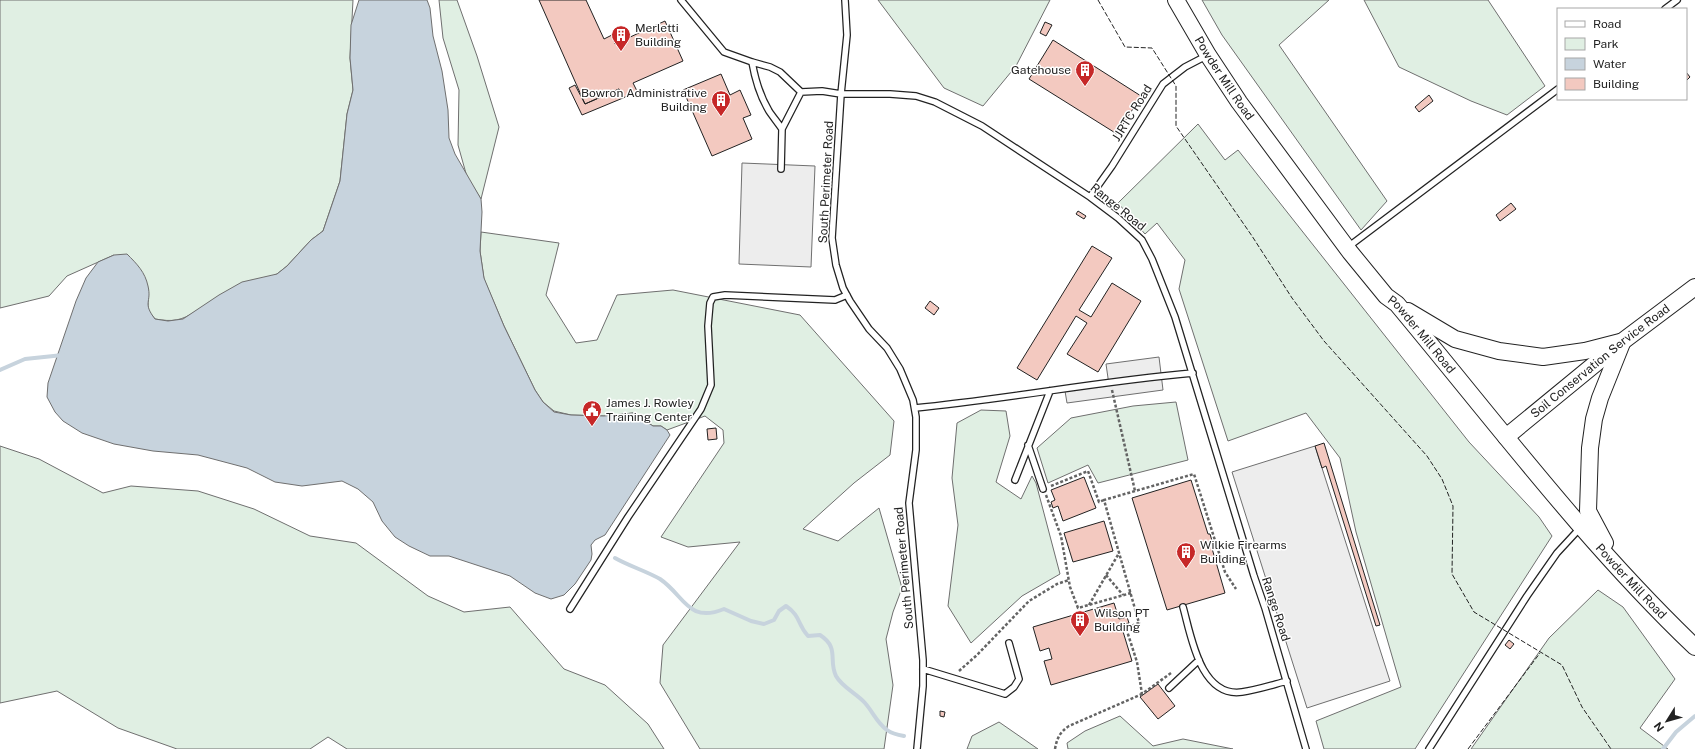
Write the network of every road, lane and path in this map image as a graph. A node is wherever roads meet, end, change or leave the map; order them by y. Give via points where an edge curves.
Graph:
1 (681, 0) edge
2 (846, 0) edge
3 (1176, 0) edge
4 (1677, 0) edge
5 (1665, 8) edge
6 (1208, 55) junction
7 (752, 62) junction
8 (1557, 89) edge
9 (801, 92) junction
10 (841, 94) junction
11 (782, 129) junction
12 (781, 168) dead end
13 (1090, 197) junction
14 (1347, 248) junction
15 (1695, 287) edge
16 (847, 295) junction
17 (1397, 304) junction
18 (1623, 341) junction
19 (1193, 373) junction
20 (1110, 383) junction
21 (1050, 392) junction
22 (915, 408) junction
23 (1506, 437) junction
24 (1028, 445) junction
25 (1015, 480) dead end
26 (1043, 489) junction
27 (1135, 491) junction
28 (1104, 500) junction
29 (1582, 526) junction
30 (1119, 552) junction
31 (1617, 567) junction
32 (1106, 575) junction
33 (1069, 580) junction
34 (1236, 589) dead end
35 (1131, 593) junction
36 (1124, 595) junction
37 (1089, 605) junction
38 (1183, 607) dead end
39 (570, 609) dead end
40 (1009, 643) dead end
41 (1695, 647) edge
42 (1198, 660) junction
43 (923, 669) junction
44 (951, 678) junction
45 (1180, 678) junction
46 (1287, 681) junction
47 (1169, 688) dead end
48 (1142, 694) junction
49 (917, 749) edge
50 (1055, 749) edge
51 (1306, 749) edge
52 (1428, 749) edge

1 - 7 lane via 724,52
2 - 10 lane, South Perimeter Road via 847,35
3 - 6 main road, Powder Mill Road
4 - 5 lane
6 - 13 lane, JJRTC Road via 1185,67 1164,84
6 - 14 main road, Powder Mill Road via 1239,102
7 - 9 lane via 780,72
7 - 11 lane via 763,100
8 - 14 lane
9 - 10 lane, Range Road
9 - 11 lane
10 - 13 lane, Range Road via 916,96 935,102 982,126
10 - 16 lane, South Perimeter Road via 832,238 838,275
11 - 12 lane
13 - 19 lane, Range Road via 1142,240 1175,318
14 - 17 main road, Powder Mill Road via 1386,296
15 - 18 main road, Soil Conservation Service Road
16 - 22 lane, South Perimeter Road via 900,369
16 - 39 lane via 835,300 725,295 713,297 708,326 710,384 701,409
17 - 18 main road via 1456,338 1499,351 1557,356
17 - 23 main road, Powder Mill Road
18 - 23 main road, Soil Conservation Service Road
18 - 31 main road via 1600,398 1591,436 1589,467 1588,511
19 - 20 lane via 1151,376
19 - 46 lane, Range Road
20 - 21 lane
20 - 27 path
21 - 22 lane
21 - 24 lane
22 - 43 lane, South Perimeter Road via 916,450 909,503
23 - 29 main road, Powder Mill Road
24 - 25 lane
24 - 26 lane
26 - 28 path via 1088,471 1099,502
26 - 33 path via 1061,536
27 - 28 path
27 - 34 path via 1194,474 1225,572
28 - 30 path
29 - 31 main road, Powder Mill Road
29 - 52 lane via 1544,571
30 - 32 path
30 - 35 path
31 - 41 main road, Powder Mill Road via 1655,609
32 - 36 path
32 - 37 path
33 - 37 path via 1078,608
33 - 44 path via 1057,584 1029,601
35 - 36 path
35 - 48 path via 1139,623 1126,628
36 - 37 path
38 - 42 lane
40 - 44 lane via 1018,679 1014,687 1005,694
42 - 45 lane
42 - 46 lane via 1211,682 1229,692 1241,693
43 - 44 lane
43 - 49 lane, South Perimeter Road
45 - 47 lane
45 - 48 path via 1171,672
46 - 51 lane, Range Road
48 - 50 path via 1069,726 1057,739

